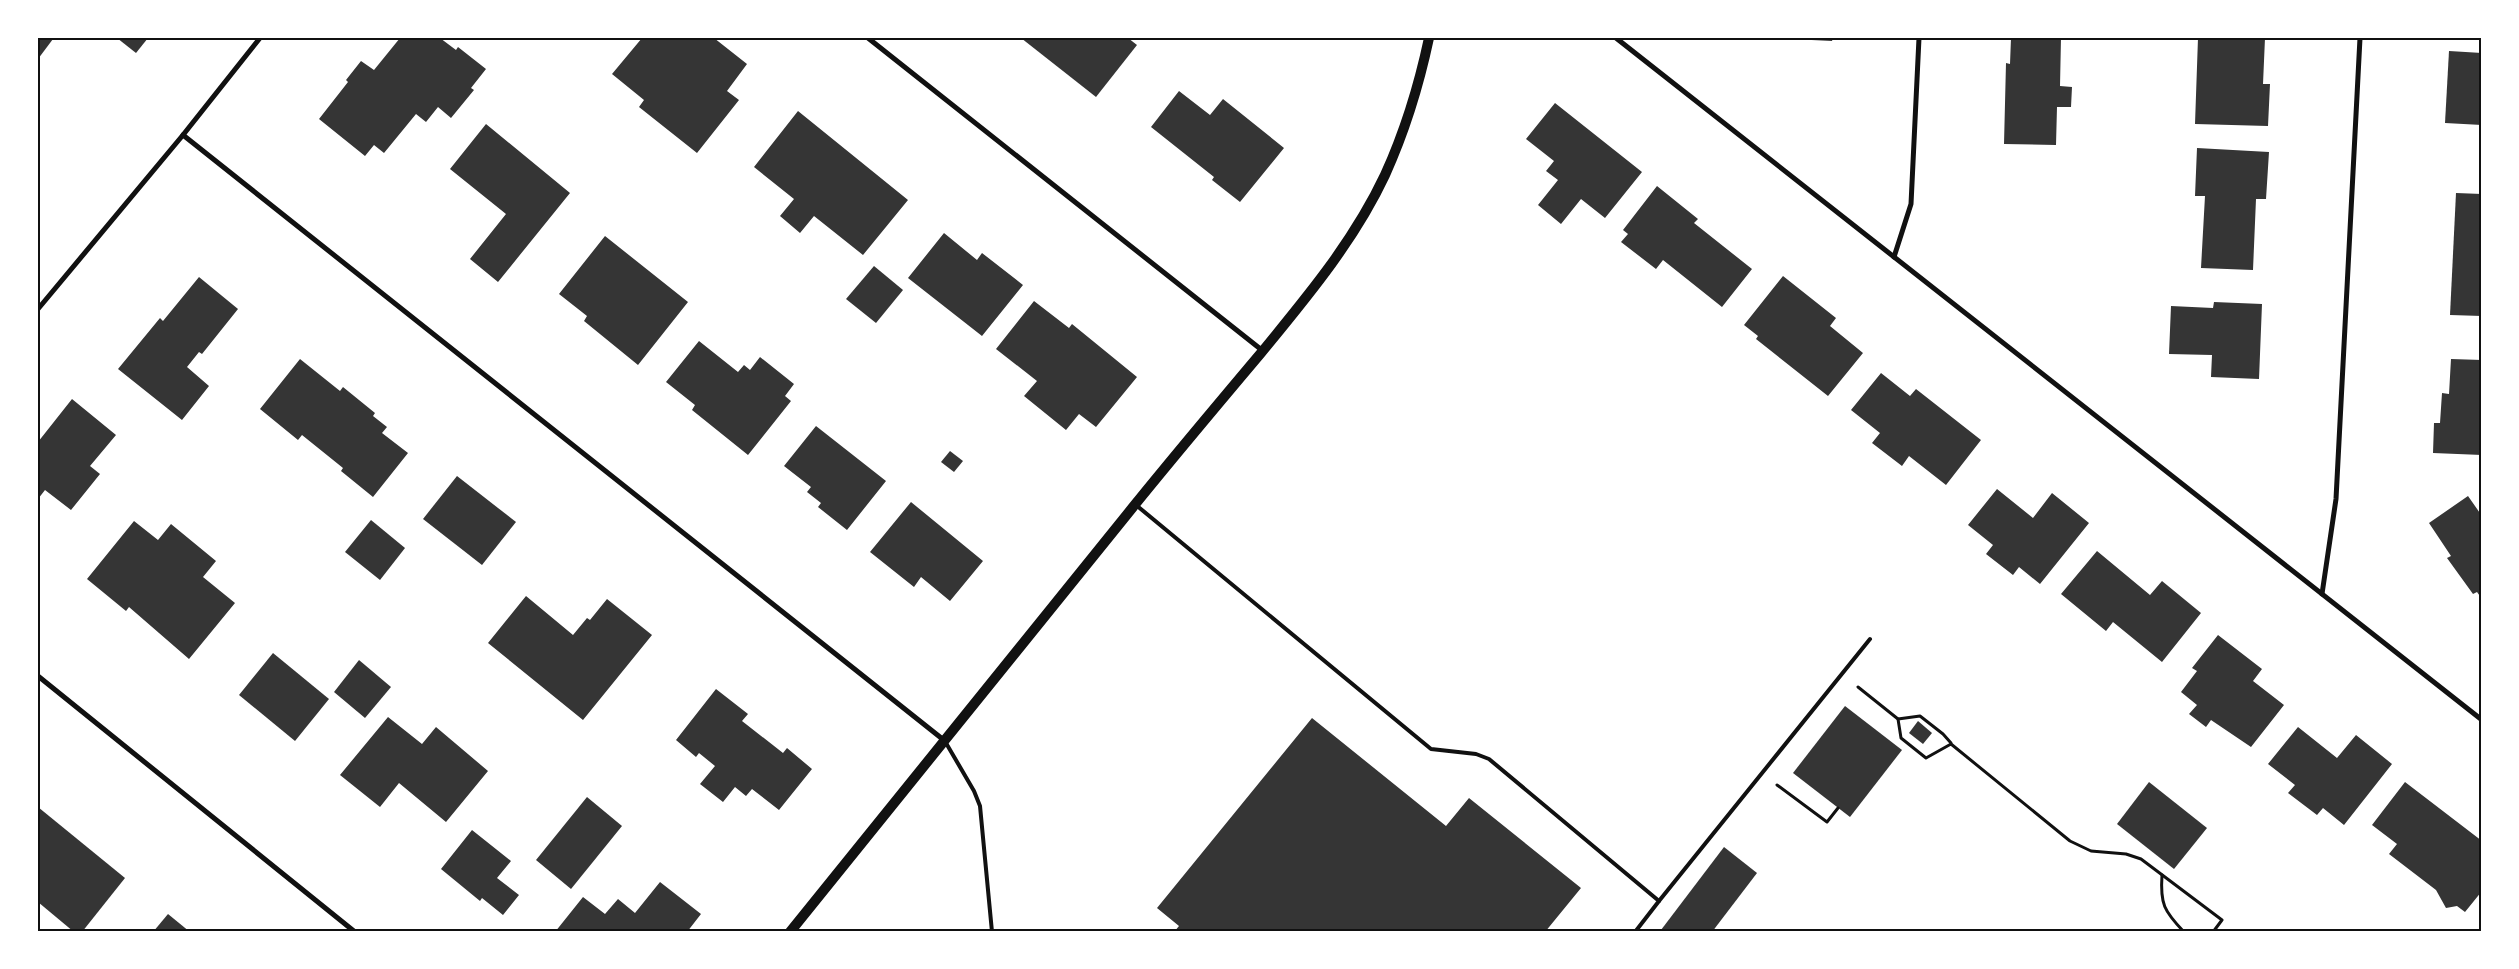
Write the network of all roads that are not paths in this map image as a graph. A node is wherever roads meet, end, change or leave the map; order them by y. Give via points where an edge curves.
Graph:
1 (260, 38) edge
2 (868, 38) edge
3 (1429, 38) edge
4 (1616, 38) edge
5 (1919, 38) edge
6 (2360, 38) edge
7 (182, 136) junction
8 (1894, 257) junction
9 (38, 309) edge
10 (1263, 351) junction
11 (1136, 504) junction
12 (2322, 594) junction
13 (1870, 639) dead end
14 (38, 676) edge
15 (2482, 720) edge
16 (945, 742) junction
17 (1659, 901) junction
18 (355, 932) edge
19 (790, 932) edge
20 (992, 932) edge
21 (1635, 932) edge

1 - 7 street
2 - 10 street
3 - 10 main road via 1405,125 1385,176 1333,263
4 - 8 street
5 - 8 street via 1911,204
6 - 12 street via 2336,499
7 - 9 street
7 - 16 street
8 - 12 street
10 - 11 main road
11 - 16 main road
11 - 17 lane via 1431,749 1476,754 1489,759
12 - 15 street
13 - 17 lane
14 - 18 street
16 - 19 main road
16 - 20 lane via 980,806
17 - 21 lane

